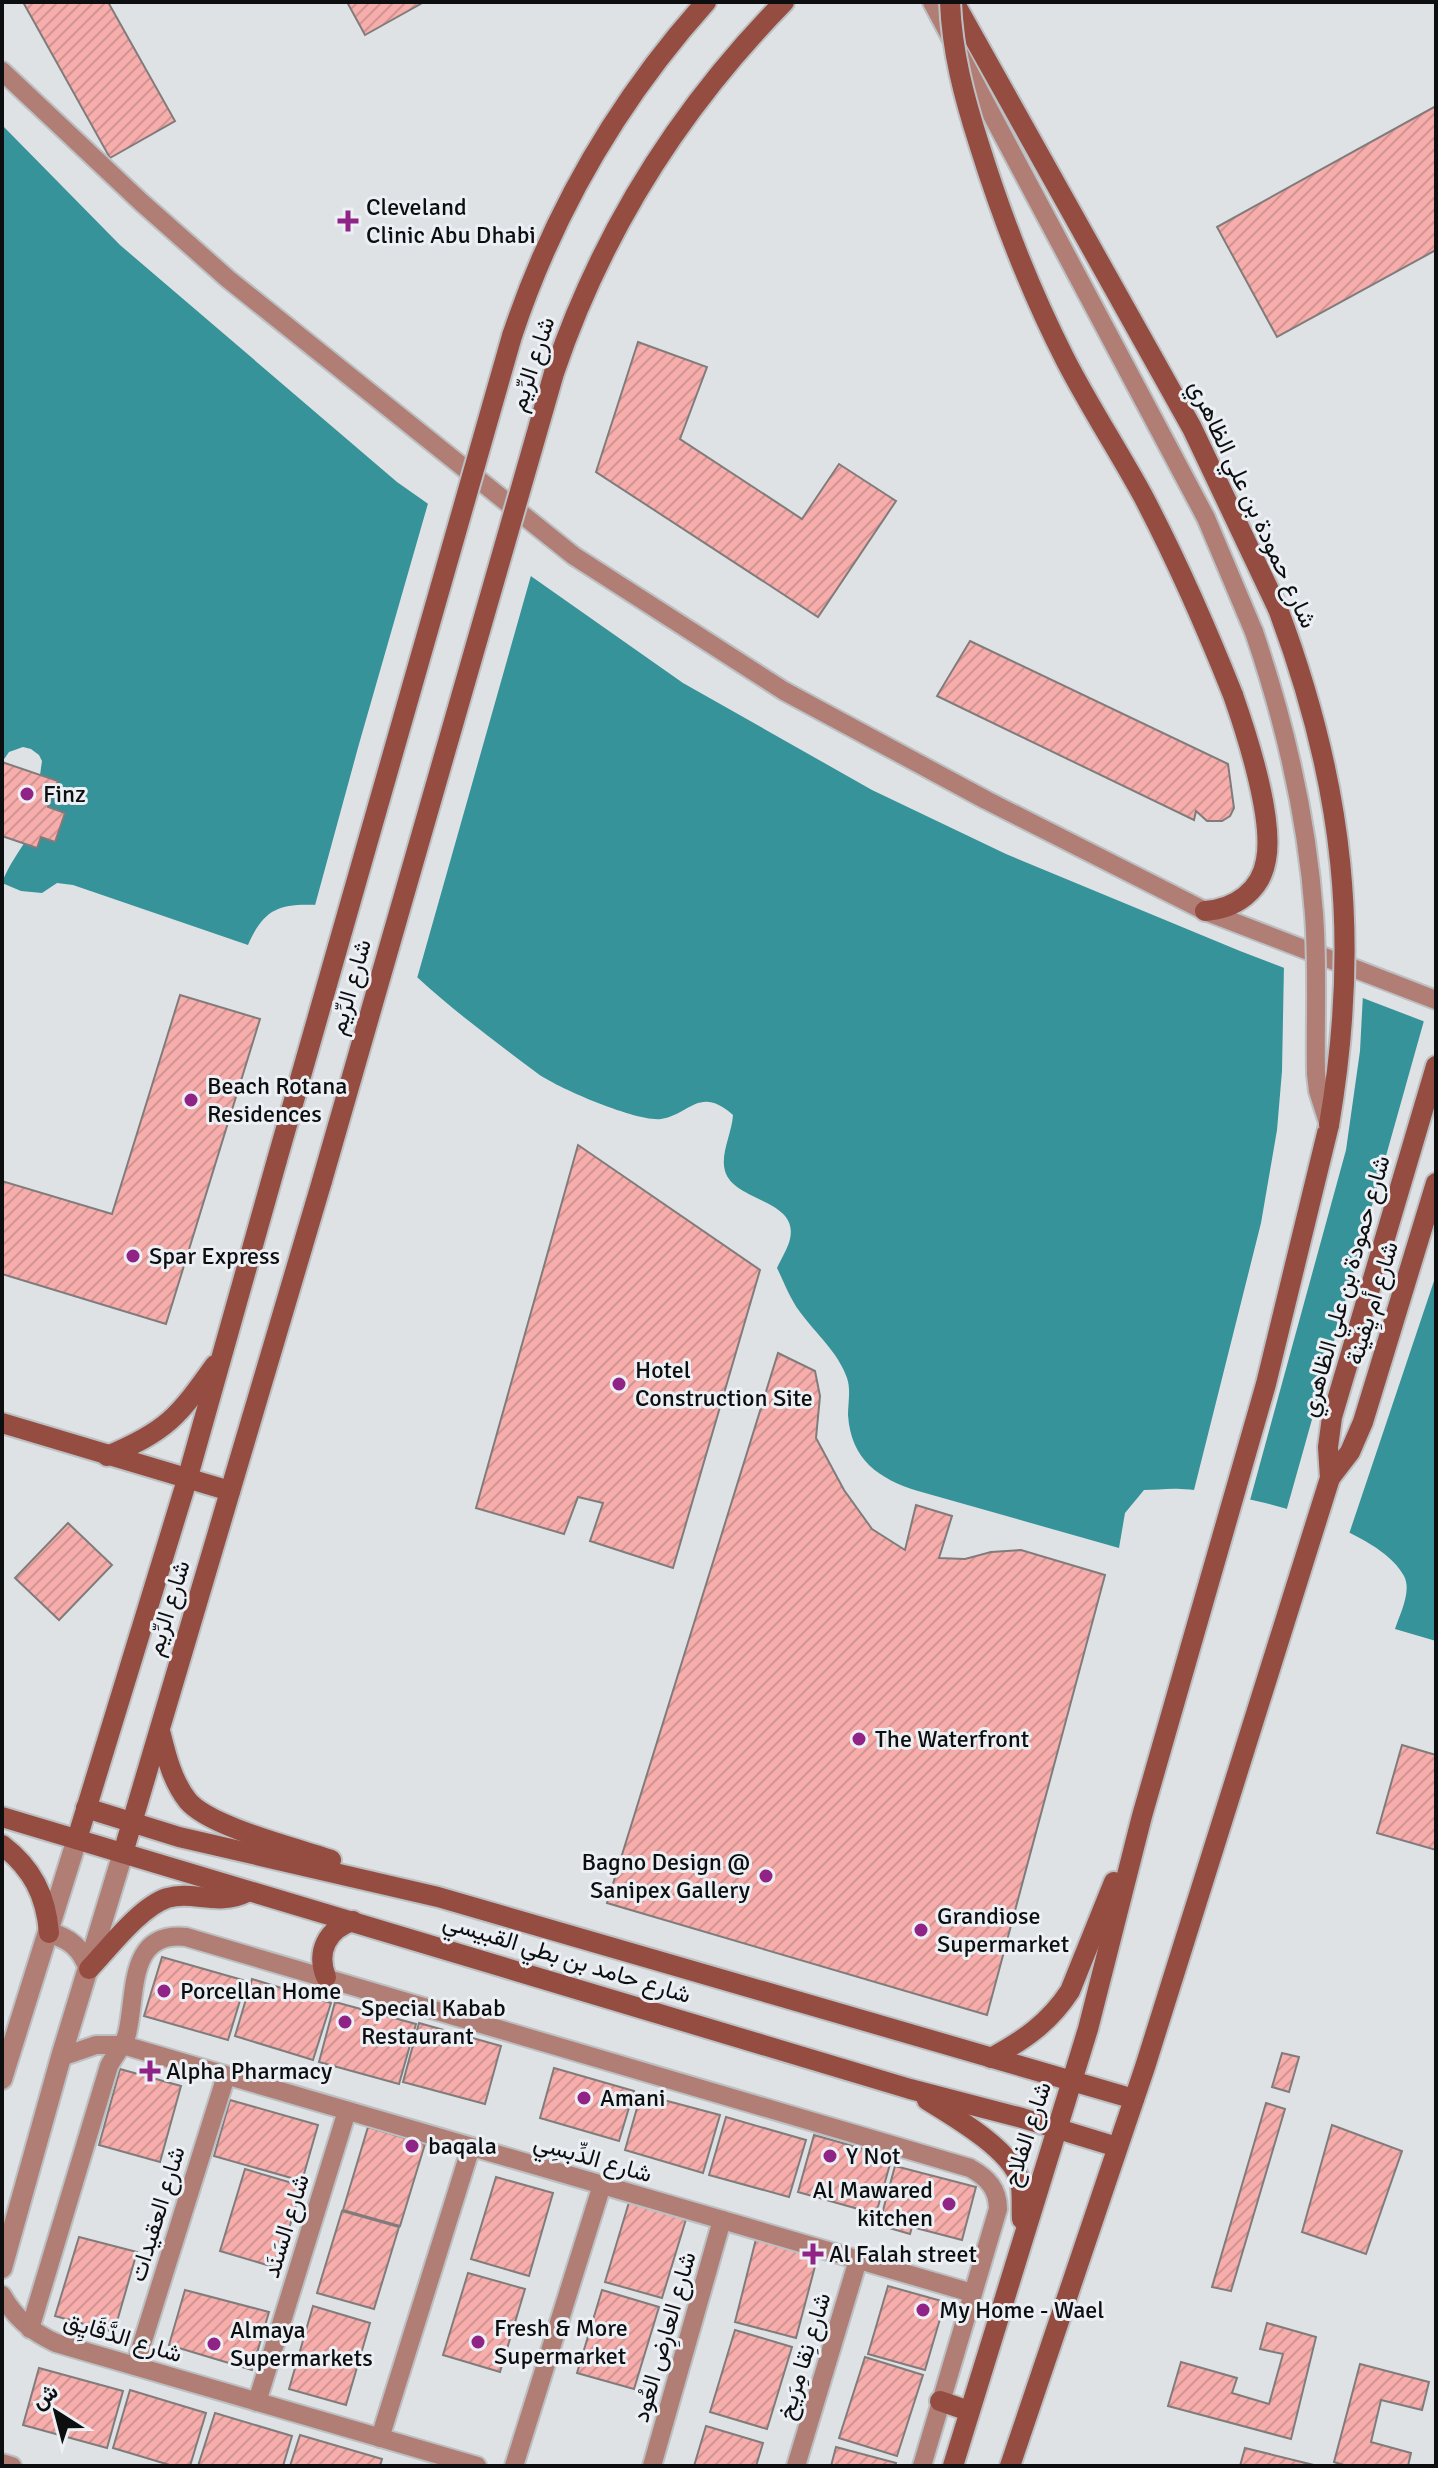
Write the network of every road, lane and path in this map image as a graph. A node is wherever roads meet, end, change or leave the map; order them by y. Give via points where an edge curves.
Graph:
1 (706, 2) edge
2 (784, 2) edge
3 (932, 2) edge
4 (952, 2) edge
5 (2, 71) edge
6 (1205, 911) junction
7 (1436, 1000) edge
8 (1436, 1066) edge
9 (1329, 1125) junction
10 (1436, 1183) edge
11 (225, 1352) junction
12 (2, 1423) edge
13 (107, 1456) junction
14 (1330, 1478) junction
15 (187, 1480) junction
16 (230, 1491) junction
17 (159, 1727) junction
18 (86, 1808) junction
19 (1142, 1816) junction
20 (2, 1817) edge
21 (132, 1822) junction
22 (77, 1839) junction
23 (2, 1845) edge
24 (123, 1853) junction
25 (247, 1892) junction
26 (438, 1897) junction
27 (353, 1921) junction
28 (49, 1933) junction
29 (89, 1969) junction
30 (326, 1977) junction
31 (123, 2045) junction
32 (61, 2057) junction
33 (991, 2058) junction
34 (226, 2076) junction
35 (2, 2079) edge
36 (1072, 2080) junction
37 (910, 2089) junction
38 (1134, 2099) junction
39 (347, 2111) junction
40 (1056, 2129) junction
41 (471, 2147) junction
42 (1117, 2147) junction
43 (602, 2185) junction
44 (722, 2220) junction
45 (1022, 2237) junction
46 (858, 2260) junction
47 (2, 2268) edge
48 (972, 2293) junction
49 (2, 2295) edge
50 (30, 2329) junction
51 (135, 2366) junction
52 (940, 2401) junction
53 (257, 2402) junction
54 (969, 2411) junction
55 (380, 2438) junction
56 (2, 2463) edge
57 (12, 2466) edge
58 (477, 2466) edge
59 (514, 2466) edge
60 (652, 2466) edge
61 (796, 2466) edge
62 (922, 2466) edge
63 (953, 2466) edge
64 (1010, 2466) edge

1 - 11 main road, شارع الرِّيم, bridge via 617,116 560,217 520,312
2 - 16 main road, شارع الرِّيم, bridge via 719,73 654,162 578,307 554,373
3 - 9 street, شارع حمودة بن علي الظاهري, bridge via 1206,518 1254,632 1284,730 1304,831 1317,959 1316,1074
4 - 6 main road, bridge via 955,62 963,95 1023,266 1065,358 1171,551 1233,695 1258,780 1268,848 1263,873 1249,894 1228,907
4 - 9 main road, شارع حمودة بن علي الظاهري, bridge via 1192,428 1295,653 1325,760 1344,877 1344,1023
5 - 6 street via 228,279 574,556 784,691
6 - 7 street
8 - 14 main road, شارع حمودة بن علي الظاهري via 1335,1402 1329,1432
9 - 19 main road, شارع حمودة بن علي الظاهري via 1266,1384
10 - 14 main road, شارع أم يِفينة via 1361,1429
11 - 13 main road via 169,1422
11 - 15 main road, شارع الرِّيم
12 - 13 main road
13 - 15 main road
14 - 38 main road, شارع حمودة بن علي الظاهري
15 - 16 main road
15 - 18 main road, شارع الرِّيم
16 - 17 main road, شارع الرِّيم
17 - 21 main road, شارع الرِّيم
17 - 26 main road via 168,1762 189,1802 217,1821
18 - 21 main road, شارع حامد بن بطي القبيسي
18 - 22 main road, شارع الرِّيم
19 - 33 main road via 1070,1991 1044,2024
19 - 36 main road, شارع الفلاح
20 - 22 main road, شارع حامد بن بطي القبيسي
21 - 24 main road, شارع الرِّيم
21 - 26 main road, شارع حامد بن بطي القبيسي
22 - 24 main road, شارع حامد بن بطي القبيسي
22 - 28 street, شارع الرِّيم
23 - 28 main road via 38,1885
24 - 25 main road, شارع حامد بن بطي القبيسي
24 - 29 street, شارع الرِّيم
25 - 27 main road, شارع حامد بن بطي القبيسي
25 - 29 main road via 221,1900 168,1898 147,1910
26 - 33 main road, شارع حامد بن بطي القبيسي
27 - 30 main road via 328,1938 321,1957
27 - 37 main road, شارع حامد بن بطي القبيسي
28 - 29 street via 75,1945
28 - 35 street, شارع الرِّيم
29 - 32 street, شارع الرِّيم
30 - 31 street via 186,1937 159,1938 147,1947 140,1963
30 - 48 street via 970,2168 982,2174 998,2195
31 - 32 street, شارع الدِّبسِي via 96,2045
31 - 34 street, شارع الدِّبسِي
31 - 50 street via 109,2066
32 - 47 street, شارع الرِّيم
33 - 36 main road, شارع حامد بن بطي القبيسي
34 - 39 street, شارع الدِّبسِي
34 - 51 street, شارع العقيدات
36 - 38 main road, شارع حامد بن بطي القبيسي
36 - 40 main road, شارع الفلاح
37 - 40 main road, شارع حامد بن بطي القبيسي
37 - 45 main road via 983,2136 1013,2168 1020,2180
38 - 42 main road
39 - 41 street, شارع الدِّبسِي
39 - 53 street, شارع السَنَد
40 - 42 main road, شارع حامد بن بطي القبيسي
40 - 45 main road, شارع الفلاح
41 - 43 street, شارع الدِّبسِي
41 - 55 street
42 - 64 main road
43 - 44 street, شارع الدِّبسِي
43 - 59 street
44 - 46 street, شارع الدِّبسِي
44 - 60 street, شارع العارِض العُود
45 - 54 main road, شارع الفلاح
46 - 48 street, شارع الدِّبسِي
46 - 61 street, شارع نِقا مِرَيخ
48 - 52 street
49 - 50 street, شارع الدَّقَايِق
50 - 51 street, شارع الدَّقَايِق via 56,2343
51 - 53 street, شارع الدَّقَايِق
52 - 54 main road
52 - 62 street
53 - 55 street, شارع الدَّقَايِق
54 - 63 main road, شارع الفلاح
55 - 58 street, شارع الدَّقَايِق
56 - 57 street

